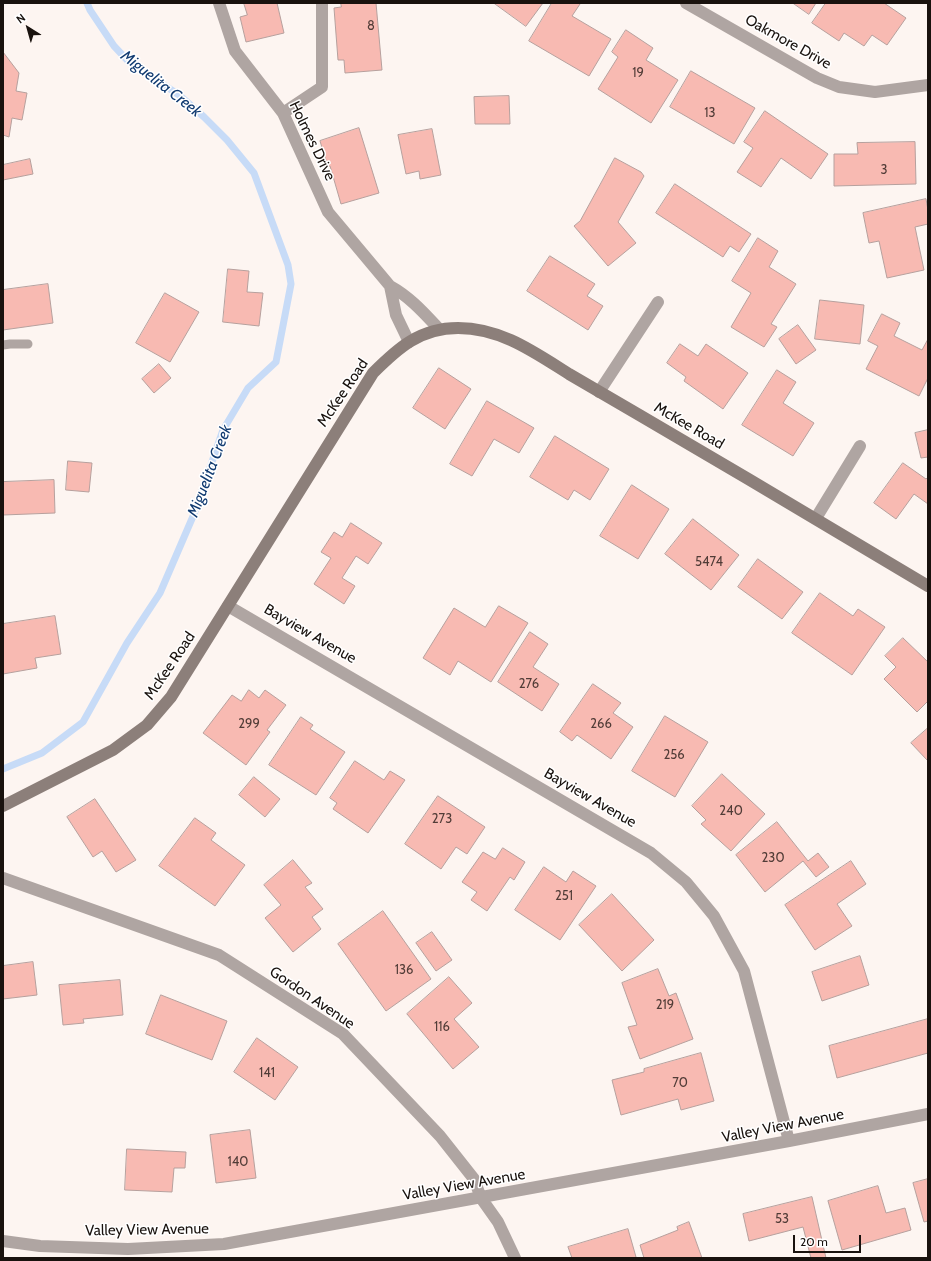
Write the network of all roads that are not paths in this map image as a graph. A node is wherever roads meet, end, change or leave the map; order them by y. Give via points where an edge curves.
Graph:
1 (219, 3) edge
2 (322, 3) edge
3 (686, 3) edge
4 (928, 85) edge
5 (283, 113) junction
6 (390, 286) junction
7 (658, 302) dead end
8 (439, 329) junction
9 (409, 342) junction
10 (28, 344) dead end
11 (3, 345) edge
12 (599, 392) junction
13 (860, 446) dead end
14 (816, 518) junction
15 (928, 586) edge
16 (228, 606) junction
17 (3, 806) edge
18 (3, 878) edge
19 (928, 1114) edge
20 (789, 1141) junction
21 (481, 1198) junction
22 (3, 1240) edge
23 (515, 1258) edge

1 - 5 street, Holmes Drive via 235,51
2 - 5 street via 322,87
3 - 4 street, Oakmore Drive via 817,78 839,87 875,92
5 - 6 street, Holmes Drive via 328,212
6 - 8 street, Holmes Drive via 411,300
6 - 9 street, Holmes Drive via 396,315
7 - 12 street
8 - 9 street, McKee Road via 422,334
8 - 12 street, McKee Road via 487,331 516,342
9 - 16 street, McKee Road via 395,350 373,373
10 - 11 lane
12 - 14 street, McKee Road
13 - 14 street
14 - 15 street, McKee Road
16 - 17 street, McKee Road via 171,697 147,725 113,750
16 - 20 street, Bayview Avenue via 651,853 686,882 714,916 744,971
18 - 21 street, Gordon Avenue via 218,955 343,1034 440,1136 474,1179
19 - 20 street, Valley View Avenue
20 - 21 street, Valley View Avenue
21 - 22 street, Valley View Avenue via 224,1244 128,1249 40,1246
21 - 23 street, Gordon Avenue via 498,1222

